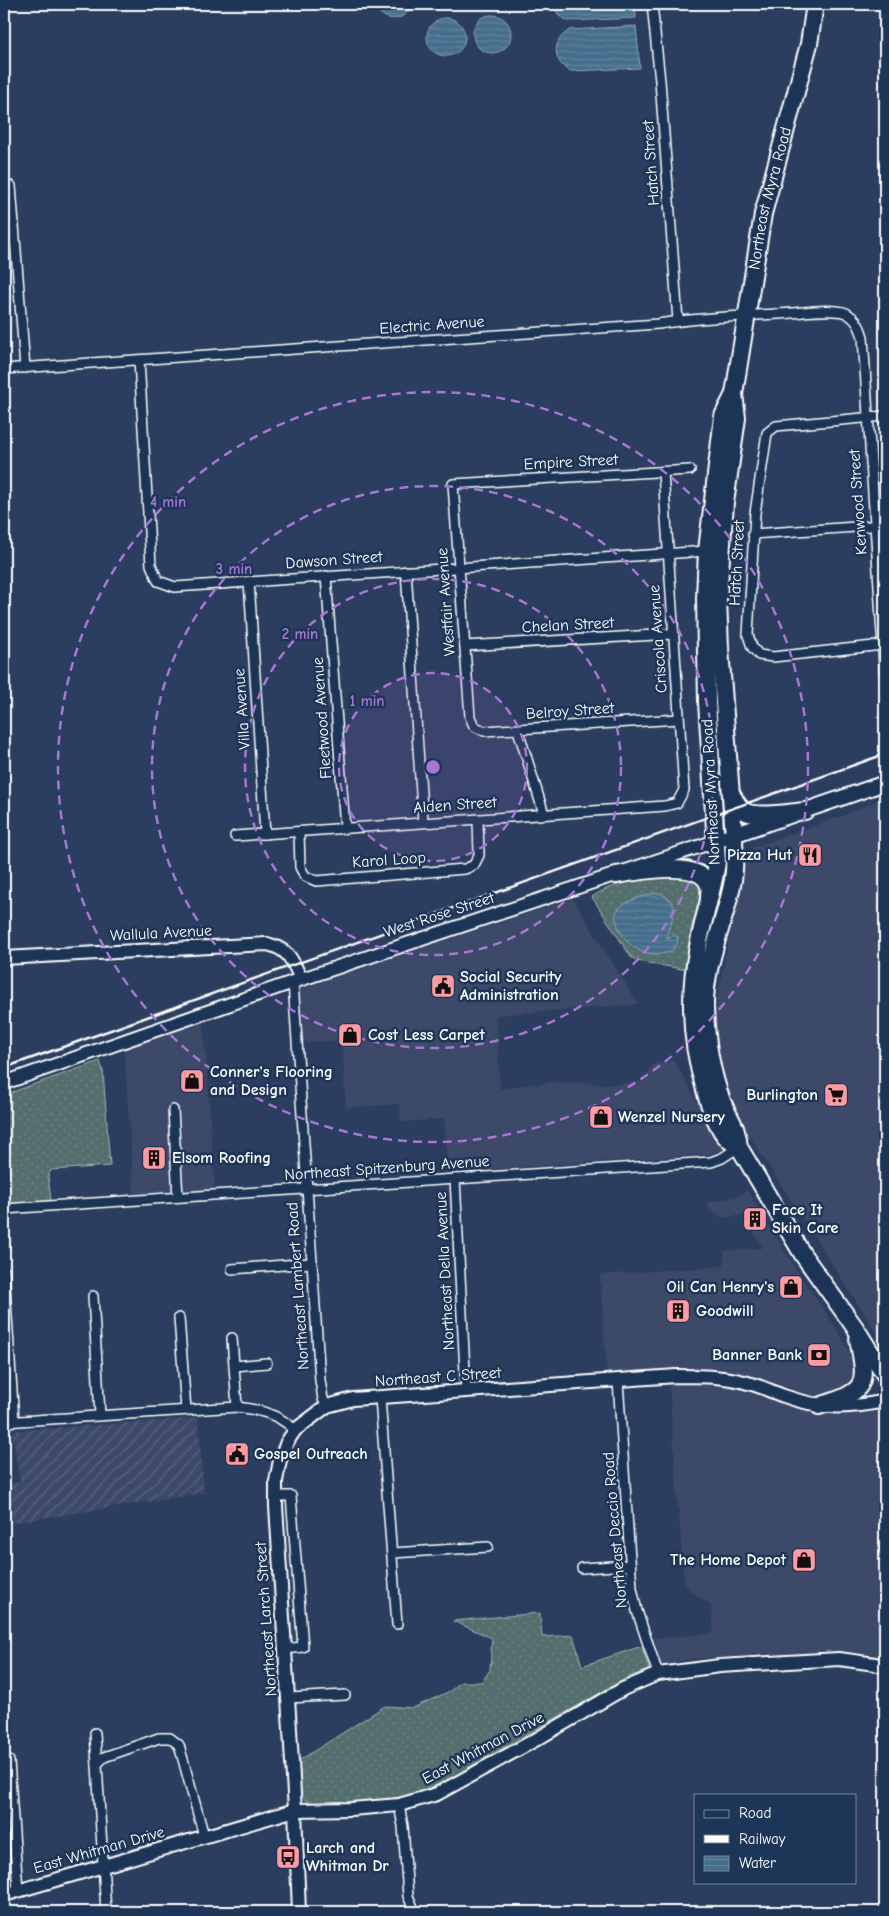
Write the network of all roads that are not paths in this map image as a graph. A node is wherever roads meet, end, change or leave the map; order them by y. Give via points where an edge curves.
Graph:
1 (652, 4) edge
2 (815, 4) edge
3 (11, 186) dead end
4 (747, 316) junction
5 (678, 321) junction
6 (859, 324) joint
7 (139, 360) junction
8 (25, 368) junction
9 (4, 369) edge
10 (734, 394) junction
11 (885, 416) edge
12 (867, 417) junction
13 (690, 470) dead end
14 (663, 472) junction
15 (453, 484) joint
16 (885, 525) edge
17 (874, 526) junction
18 (754, 534) junction
19 (707, 551) junction
20 (668, 554) junction
21 (459, 567) junction
22 (406, 571) junction
23 (326, 576) junction
24 (249, 581) junction
25 (673, 634) junction
26 (883, 645) junction
27 (465, 646) junction
28 (885, 680) edge
29 (470, 717) joint
30 (679, 719) junction
31 (518, 730) junction
32 (885, 782) edge
33 (731, 793) junction
34 (677, 803) joint
35 (805, 811) junction
36 (544, 814) junction
37 (478, 819) junction
38 (424, 822) junction
39 (345, 828) junction
40 (299, 832) junction
41 (265, 834) junction
42 (235, 836) dead end
43 (734, 836) junction
44 (716, 841) junction
45 (616, 875) junction
46 (708, 909) junction
47 (4, 958) edge
48 (297, 981) junction
49 (4, 1083) edge
50 (173, 1110) dead end
51 (739, 1147) junction
52 (455, 1179) junction
53 (306, 1190) junction
54 (178, 1197) junction
55 (4, 1209) edge
56 (311, 1262) junction
57 (232, 1269) dead end
58 (4, 1271) edge
59 (93, 1296) dead end
60 (179, 1318) dead end
61 (856, 1329) junction
62 (232, 1338) dead end
63 (267, 1363) dead end
64 (234, 1366) junction
65 (885, 1375) edge
66 (618, 1381) junction
67 (466, 1391) junction
68 (380, 1398) junction
69 (885, 1401) edge
70 (327, 1406) junction
71 (819, 1406) junction
72 (237, 1407) junction
73 (186, 1410) junction
74 (100, 1415) junction
75 (14, 1421) junction
76 (4, 1422) edge
77 (295, 1430) junction
78 (276, 1496) junction
79 (488, 1547) dead end
80 (392, 1553) junction
81 (630, 1565) junction
82 (582, 1568) dead end
83 (397, 1624) dead end
84 (284, 1648) junction
85 (885, 1667) edge
86 (658, 1674) junction
87 (345, 1695) dead end
88 (288, 1698) junction
89 (95, 1733) dead end
90 (9, 1761) dead end
91 (97, 1764) junction
92 (399, 1805) junction
93 (295, 1810) junction
94 (204, 1836) junction
95 (103, 1866) junction
96 (18, 1890) junction
97 (4, 1895) edge
98 (106, 1912) edge
99 (299, 1912) edge
100 (415, 1912) edge

1 - 5 street, Hatch Street
2 - 4 highway, Northeast Myra Road via 809,44 763,214
3 - 8 street
4 - 5 street, Electric Avenue
4 - 6 street, Electric Avenue via 830,311 845,313
4 - 10 highway, Northeast Myra Road
5 - 7 street, Electric Avenue
6 - 12 street, Kenwood Street via 863,337
7 - 8 street, Electric Avenue
7 - 24 street, Dawson Street via 151,565 158,581 175,587
8 - 9 street, Electric Avenue
10 - 19 highway, Northeast Myra Road via 723,416
10 - 33 highway, Northeast Myra Road via 737,418 725,504 718,599
11 - 12 street
12 - 17 street, Kenwood Street
12 - 18 street, Hatch Street via 776,426 768,433
13 - 14 street, Empire Street
14 - 15 street, Empire Street
14 - 20 street, Criscola Avenue
15 - 21 street, Westfair Avenue
16 - 17 street
17 - 18 street
17 - 26 street, Kenwood Street
18 - 26 street, Hatch Street via 748,635 759,655 773,657
19 - 20 street, Dawson Street
19 - 44 highway, Northeast Myra Road via 706,702
20 - 21 street, Dawson Street
20 - 25 street, Criscola Avenue
21 - 22 street, Dawson Street
21 - 27 street, Westfair Avenue
22 - 23 street, Dawson Street
22 - 38 street
23 - 24 street, Dawson Street
23 - 39 street, Fleetwood Avenue
24 - 41 street, Villa Avenue
25 - 27 street, Chelan Street
25 - 30 street, Criscola Avenue
26 - 28 street, Kenwood Street
27 - 29 street, Westfair Avenue
29 - 31 street, Belroy Street via 474,726 484,731
30 - 31 street, Belroy Street
30 - 34 street, Criscola Avenue via 684,790
31 - 36 street
32 - 35 main road, West Rose Street
33 - 35 highway via 738,807 746,812
33 - 43 highway, Northeast Myra Road
34 - 36 street, Alden Street
35 - 43 main road, West Rose Street
36 - 37 street, Alden Street
37 - 38 street, Alden Street
37 - 40 street, Karol Loop via 478,855 474,865 465,870 316,881 305,876 300,867
38 - 39 street, Alden Street
39 - 40 street, Alden Street
40 - 41 street, Alden Street
41 - 42 street, Alden Street
43 - 44 main road, West Rose Street
43 - 51 highway, Northeast Myra Road via 733,883 708,977 705,1005 706,1037 713,1068 737,1131
44 - 45 main road, West Rose Street
44 - 46 highway, Northeast Myra Road via 715,880
45 - 46 highway via 658,868 698,873 710,886
45 - 48 main road, West Rose Street
46 - 51 highway, Northeast Myra Road via 694,973 691,1003 693,1036 709,1104 726,1138
47 - 48 main road, Wallula Avenue via 267,944 288,953
48 - 49 main road, West Rose Street
48 - 53 street, Northeast Lambert Road
50 - 54 street
51 - 52 street, Northeast Spitzenburg Avenue via 711,1162
51 - 61 highway, Northeast Myra Road via 803,1255
52 - 53 street, Northeast Spitzenburg Avenue
52 - 67 street, Northeast Della Avenue
53 - 54 street, Northeast Spitzenburg Avenue
53 - 56 street, Northeast Lambert Road
54 - 55 street, Northeast Spitzenburg Avenue
56 - 57 street
56 - 70 street, Northeast Lambert Road via 320,1380
58 - 75 street
59 - 74 street
60 - 73 street
61 - 65 highway, Northeast Myra Road
61 - 71 highway via 864,1367 862,1380 855,1392 846,1398
62 - 64 street
63 - 64 street
64 - 72 street
66 - 67 main road, Northeast C Street
66 - 71 main road, Northeast C Street via 714,1376 748,1383
66 - 81 street, Northeast Deccio Road
67 - 68 main road, Northeast C Street
68 - 70 main road, Northeast C Street via 353,1399
68 - 80 street
69 - 71 main road, Northeast C Street via 858,1406
70 - 77 main road, Northeast C Street
72 - 73 street
72 - 77 street via 263,1411 285,1421
73 - 74 street
74 - 75 street
75 - 76 street
77 - 78 main road, Northeast Larch Street via 280,1460
78 - 84 main road, Northeast Larch Street
78 - 84 street via 291,1496 303,1647
79 - 80 street
80 - 83 street
81 - 82 street
81 - 86 street, Northeast Deccio Road via 637,1611
84 - 88 main road, Northeast Larch Street
85 - 86 main road, East Whitman Drive via 839,1659 720,1666
86 - 92 main road, East Whitman Drive via 624,1689 437,1794
87 - 88 street
88 - 93 main road, Northeast Larch Street
89 - 91 street
90 - 96 street
91 - 94 street via 104,1757 158,1738 170,1738 179,1745
91 - 95 street
92 - 93 main road, East Whitman Drive
92 - 100 street via 408,1896
93 - 94 main road, East Whitman Drive
93 - 99 main road, Northeast Larch Street
94 - 95 main road, East Whitman Drive
95 - 96 main road, East Whitman Drive
95 - 98 street
96 - 97 main road, East Whitman Drive

